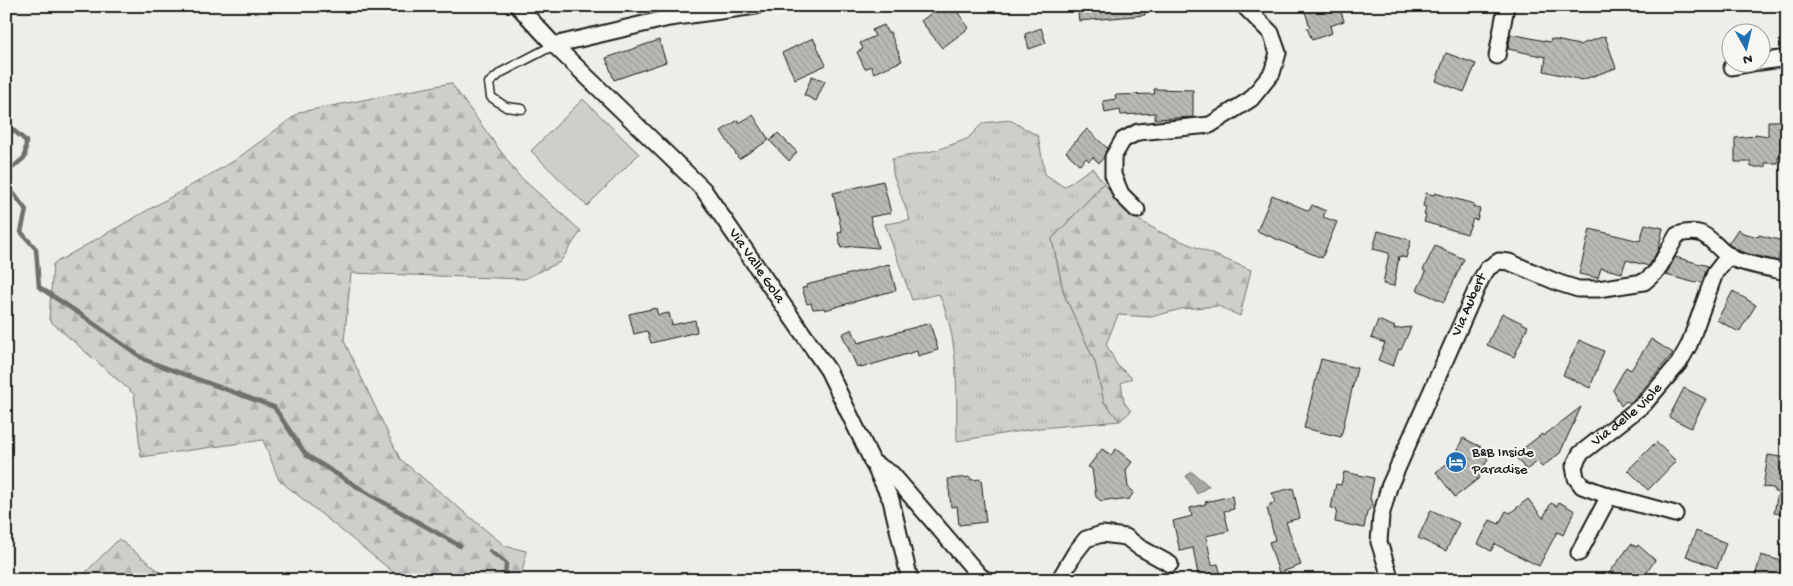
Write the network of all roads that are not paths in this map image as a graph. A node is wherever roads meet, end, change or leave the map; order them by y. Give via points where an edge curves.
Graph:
1 (518, 6) edge
2 (756, 6) edge
3 (1244, 6) edge
4 (1506, 6) edge
5 (712, 10) edge
6 (554, 45) junction
7 (1497, 56) dead end
8 (1787, 58) edge
9 (1770, 60) edge
10 (522, 109) dead end
11 (1137, 210) dead end
12 (1729, 255) junction
13 (1787, 272) edge
14 (872, 462) junction
15 (1609, 496) junction
16 (1675, 514) dead end
17 (1579, 553) dead end
18 (1170, 564) dead end
19 (910, 580) edge
20 (986, 580) edge
21 (1059, 580) edge
22 (1391, 580) edge

1 - 6 street, Via Valle Gola
2 - 5 street
3 - 11 street via 1271,33 1278,53 1272,73 1251,99 1210,125 1138,132 1123,140 1112,158 1113,175 1121,194
4 - 7 street
5 - 6 street
6 - 10 lane via 502,72 488,83 490,97 506,107
6 - 14 street, Via Valle Gola via 704,189 828,370
8 - 9 street
12 - 13 street, Via Aubert
12 - 15 street, Via delle Viole via 1715,273 1689,345 1679,362 1644,404 1580,454 1574,466 1576,478 1582,486
12 - 22 street, Via Aubert via 1702,234 1688,231 1677,235 1657,271 1644,282 1598,289 1578,289 1509,262 1499,261 1488,268 1389,486 1381,516 1379,542
14 - 19 street, Via Valle Gola via 891,500
14 - 20 street via 892,474
15 - 16 street, Via delle Viole
15 - 17 street
18 - 21 street via 1126,537 1102,534 1086,539

